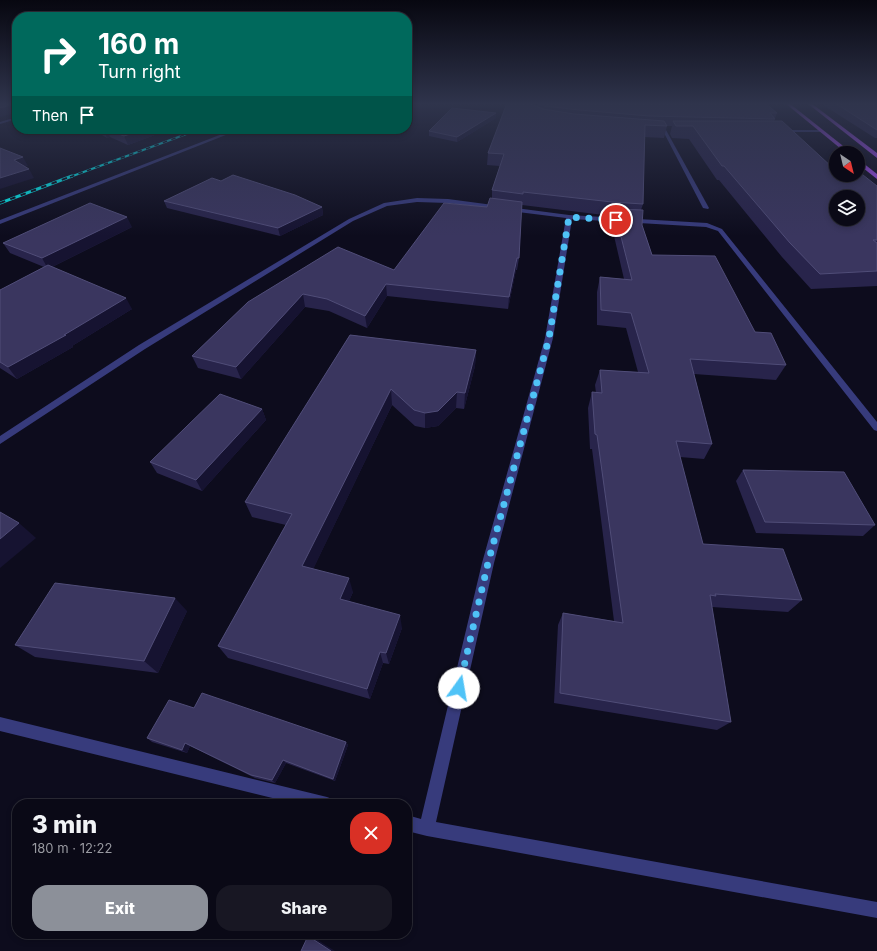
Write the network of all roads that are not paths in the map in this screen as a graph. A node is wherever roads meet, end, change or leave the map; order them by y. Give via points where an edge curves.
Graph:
1 (192, 147) edge
2 (673, 147) edge
3 (865, 149) edge
4 (869, 149) joint
5 (877, 156) edge
6 (865, 167) edge
7 (877, 176) edge
8 (706, 208) dead end
9 (569, 217) junction
10 (0, 222) edge
11 (877, 428) edge
12 (0, 441) edge
13 (0, 724) edge
14 (307, 799) edge
15 (412, 824) edge
16 (427, 828) junction
17 (877, 910) edge

1 - 10 street
2 - 8 street
3 - 4 main road
4 - 5 main road
6 - 7 main road
9 - 11 street via 707,225 720,230
9 - 12 street via 448,201 417,200 386,204 351,220 142,347
9 - 16 street via 549,338 488,563
13 - 14 street
15 - 16 street
16 - 17 street

